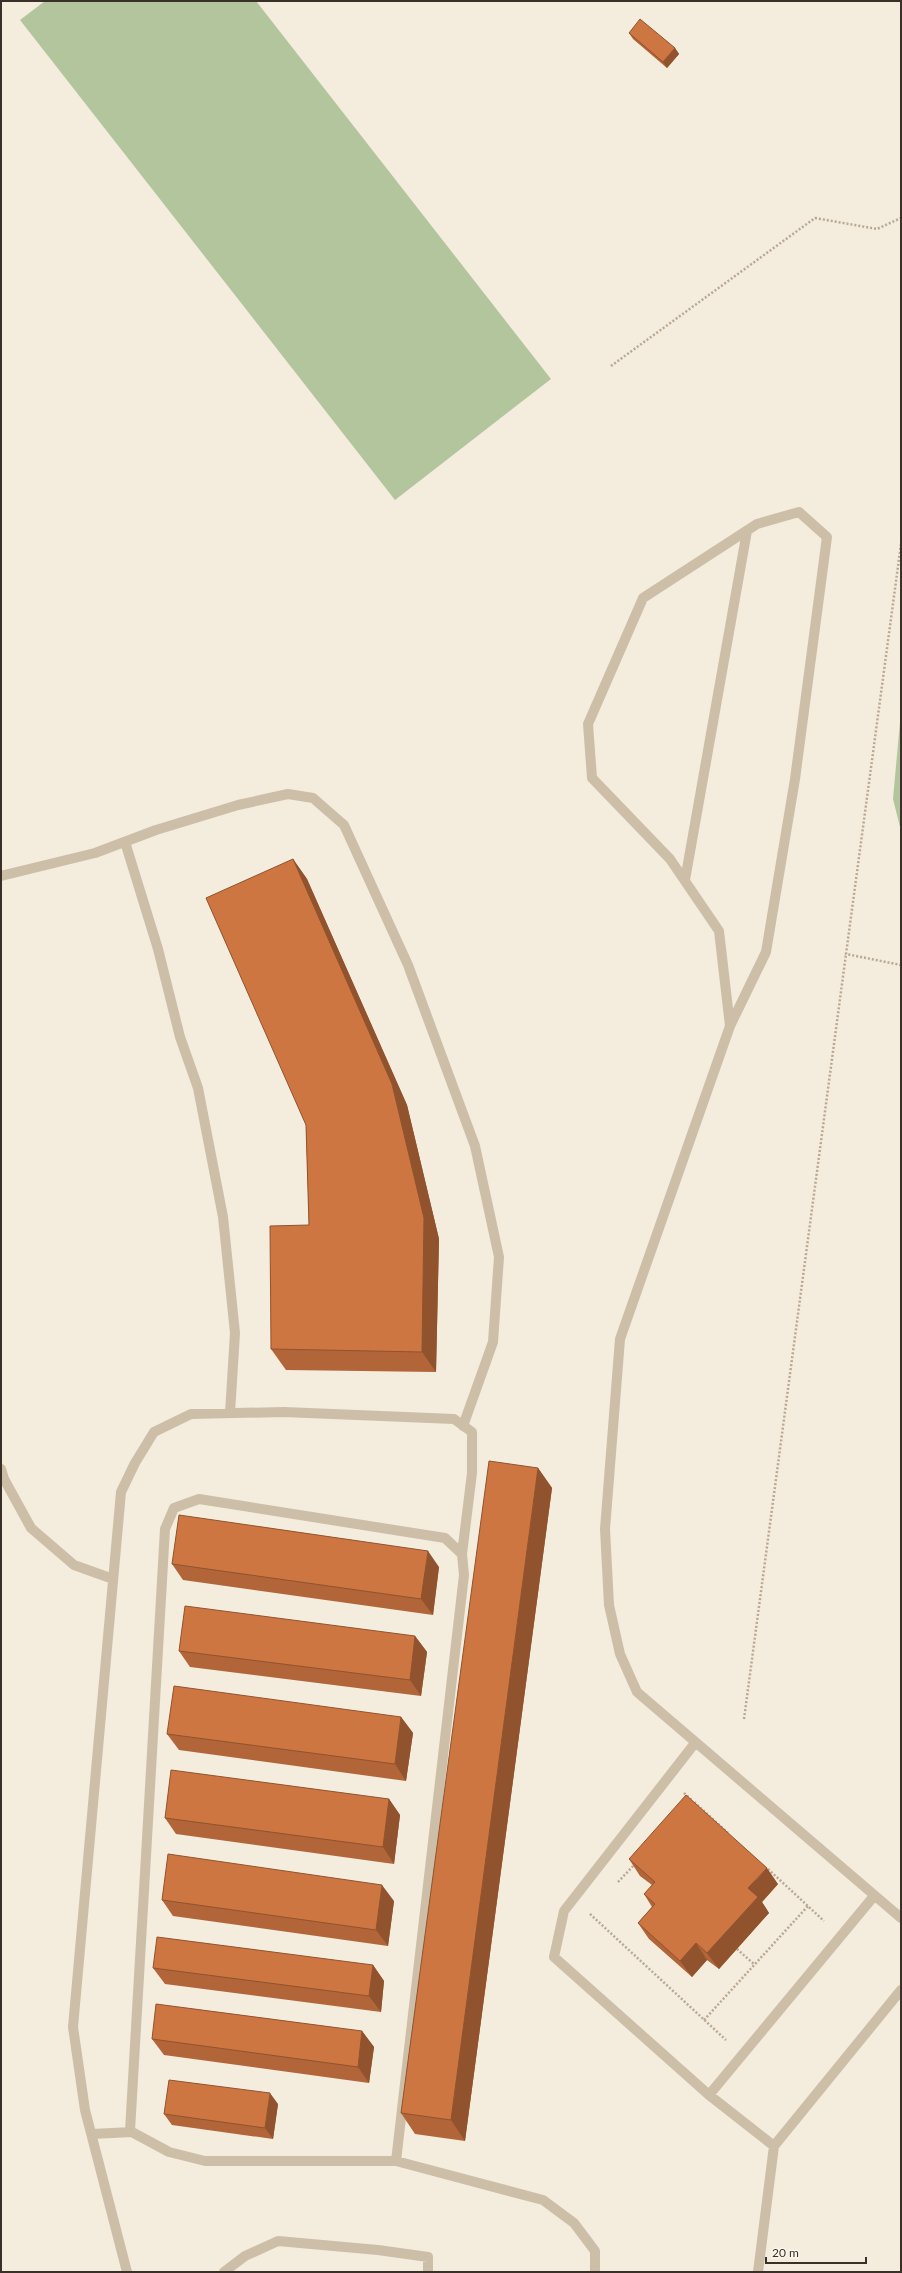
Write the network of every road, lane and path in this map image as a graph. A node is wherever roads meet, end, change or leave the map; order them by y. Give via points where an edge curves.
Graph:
1 (901, 218) edge
2 (611, 366) dead end
3 (747, 531) junction
4 (901, 544) edge
5 (125, 842) junction
6 (1, 876) edge
7 (685, 880) junction
8 (846, 954) junction
9 (901, 965) edge
10 (730, 1026) junction
11 (230, 1413) junction
12 (463, 1426) junction
13 (1, 1469) edge
14 (462, 1554) junction
15 (113, 1579) junction
16 (744, 1718) dead end
17 (695, 1743) junction
18 (688, 1806) edge
19 (733, 1838) edge
20 (636, 1862) edge
21 (762, 1864) edge
22 (615, 1885) dead end
23 (874, 1896) junction
24 (808, 1906) junction
25 (595, 1908) dead end
26 (901, 1918) edge
27 (826, 1922) dead end
28 (737, 1949) dead end
29 (755, 1965) junction
30 (901, 1990) edge
31 (704, 2020) junction
32 (721, 2035) dead end
33 (709, 2095) junction
34 (132, 2132) junction
35 (92, 2134) junction
36 (774, 2146) junction
37 (396, 2161) junction
38 (127, 2272) edge
39 (224, 2272) edge
40 (428, 2272) edge
41 (595, 2272) edge
42 (758, 2272) edge

1 - 2 path via 877,229 815,218
3 - 7 lane
3 - 7 lane via 643,598 588,724 592,778 670,859
3 - 10 lane via 757,524 799,512 827,537 795,779 766,952
4 - 8 path
5 - 6 lane via 94,853
5 - 11 lane via 158,949 180,1037 198,1088 223,1217 236,1333
5 - 12 lane via 238,805 288,794 313,798 344,825 408,965 475,1146 499,1257 493,1342
7 - 10 lane via 719,930
8 - 9 path
8 - 16 path
10 - 17 lane via 620,1339 605,1529 609,1605 620,1654 637,1692
11 - 12 lane via 284,1412 454,1420
11 - 15 lane via 191,1414 154,1432 121,1492
12 - 14 lane via 472,1432 472,1473
13 - 15 lane via 31,1528 74,1565
14 - 34 lane via 446,1538 199,1499 174,1508 165,1529 130,2131
14 - 37 lane via 464,1575
15 - 35 lane via 72,2027 85,2110
17 - 23 lane
17 - 33 lane via 564,1911 554,1958
18 - 19 path via 693,1801
20 - 22 path
21 - 24 path
23 - 26 lane
23 - 33 lane
24 - 27 path
24 - 29 path
25 - 31 path via 590,1913
28 - 29 path
29 - 31 path
30 - 36 lane
31 - 32 path
33 - 36 lane
34 - 35 lane
34 - 37 lane via 169,2152 205,2161
35 - 38 lane
36 - 42 lane
37 - 41 lane via 542,2200 574,2223 595,2251
39 - 40 lane via 245,2256 278,2241 428,2257

